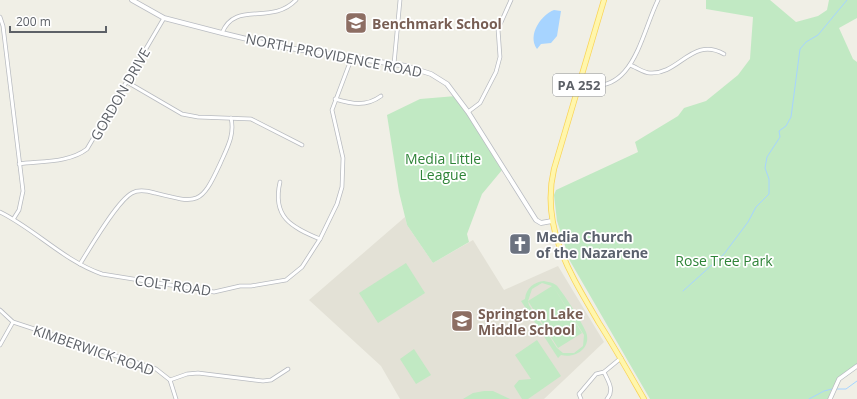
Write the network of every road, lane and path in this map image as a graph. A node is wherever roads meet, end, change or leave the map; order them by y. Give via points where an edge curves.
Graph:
1 (132, 0) edge
2 (296, 0) edge
3 (400, 0) edge
4 (510, 0) edge
5 (604, 0) edge
6 (658, 0) edge
7 (274, 8) dead end
8 (0, 17) edge
9 (164, 18) junction
10 (226, 18) dead end
11 (222, 33) junction
12 (724, 54) dead end
13 (352, 57) junction
14 (394, 64) junction
15 (630, 65) junction
16 (128, 82) junction
17 (579, 83) junction
18 (381, 96) dead end
19 (335, 99) junction
20 (468, 112) junction
21 (231, 118) junction
22 (302, 145) dead end
23 (19, 164) junction
24 (280, 182) dead end
25 (0, 212) edge
26 (14, 218) junction
27 (552, 221) junction
28 (320, 239) junction
29 (80, 264) junction
30 (0, 310) edge
31 (14, 322) junction
32 (0, 346) edge
33 (621, 358) junction
34 (857, 366) edge
35 (288, 369) dead end
36 (604, 372) junction
37 (170, 380) junction
38 (176, 399) edge
39 (581, 399) edge
40 (607, 399) edge
41 (644, 399) edge
42 (830, 399) edge

1 - 9 main road, NORTH PROVIDENCE ROAD
2 - 7 street via 286,7
3 - 14 street
4 - 20 street via 498,29 500,57 496,72 480,104
5 - 17 main road, PA 252
6 - 15 street via 637,54
8 - 23 street
9 - 11 main road, NORTH PROVIDENCE ROAD
9 - 16 street, GORDON DRIVE
10 - 11 street
11 - 13 main road, NORTH PROVIDENCE ROAD via 276,46
12 - 15 street via 710,49 696,50 670,68 649,73
13 - 14 main road, NORTH PROVIDENCE ROAD
13 - 19 street, COLT ROAD
14 - 20 main road, NORTH PROVIDENCE ROAD via 421,70 440,79 447,84
15 - 17 street via 608,84 594,86
16 - 21 street via 182,114
16 - 23 street, GORDON DRIVE via 92,144 81,154 70,158
17 - 27 main road, PA 252 via 554,170 550,194
18 - 19 street via 366,104
19 - 28 street, COLT ROAD via 332,110 343,158 342,187 337,204
20 - 27 main road, NORTH PROVIDENCE ROAD via 536,220 541,223
21 - 22 street via 259,122
21 - 29 street via 231,137 208,188 201,196 188,200 142,190 128,195
23 - 26 street via 22,199
24 - 28 street via 278,202 286,219 298,230
25 - 26 street, COLT ROAD
26 - 29 street, COLT ROAD
27 - 33 main road, PA 252 via 558,247 566,265
28 - 29 street, COLT ROAD via 302,267 286,280 214,292 102,274
30 - 31 street, KIMBERWICK ROAD
31 - 32 street
31 - 37 street, KIMBERWICK ROAD via 156,369
33 - 36 street
33 - 41 main road, PA 252
34 - 42 street via 839,379
35 - 37 street via 271,380 263,381 198,373
36 - 39 street via 596,374 582,389 579,394
36 - 40 street via 611,388
37 - 38 street, KIMBERWICK ROAD

